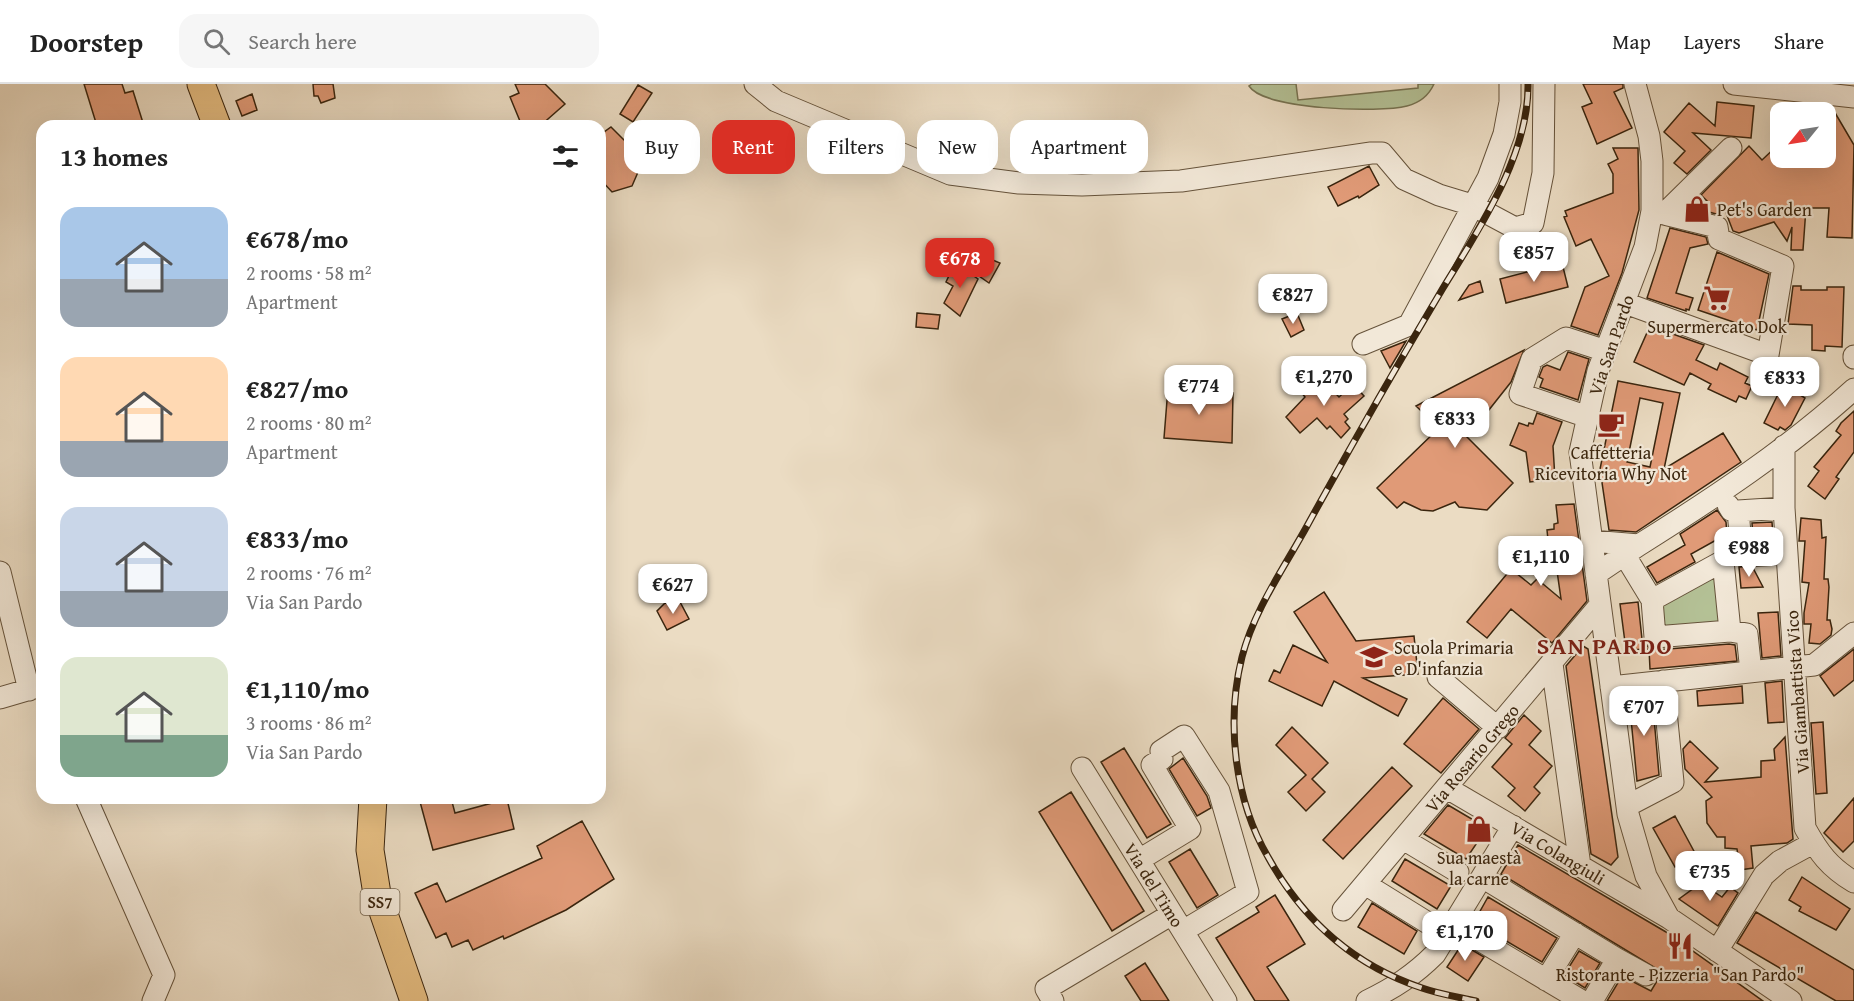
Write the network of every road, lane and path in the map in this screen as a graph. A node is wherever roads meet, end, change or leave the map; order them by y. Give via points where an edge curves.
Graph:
1 (201, 84) edge
2 (755, 84) edge
3 (1510, 84) edge
4 (1544, 84) edge
5 (1638, 84) edge
6 (1734, 84) edge
7 (1854, 97) edge
8 (215, 120) edge
9 (1731, 148) dead end
10 (1472, 205) junction
11 (1658, 213) junction
12 (1625, 303) junction
13 (1363, 344) dead end
14 (1606, 351) junction
15 (1850, 399) edge
16 (1588, 417) junction
17 (1784, 446) junction
18 (1721, 494) junction
19 (1784, 508) junction
20 (1738, 512) junction
21 (1591, 541) junction
22 (1631, 550) junction
23 (1723, 561) junction
24 (0, 572) edge
25 (1596, 574) junction
26 (1652, 600) junction
27 (1600, 605) junction
28 (1730, 631) junction
29 (1854, 633) edge
30 (1552, 664) junction
31 (1795, 667) junction
32 (1750, 672) junction
33 (1438, 677) dead end
34 (1663, 681) junction
35 (1611, 687) junction
36 (36, 688) edge
37 (0, 698) edge
38 (1498, 728) junction
39 (1082, 768) dead end
40 (1447, 788) junction
41 (89, 804) edge
42 (373, 804) edge
43 (1627, 806) junction
44 (1513, 826) junction
45 (1403, 839) junction
46 (1814, 843) junction
47 (1139, 860) junction
48 (1580, 866) junction
49 (1458, 872) dead end
50 (1482, 877) junction
51 (1854, 882) edge
52 (1365, 884) junction
53 (1342, 910) dead end
54 (1669, 918) junction
55 (1177, 922) junction
56 (1428, 923) dead end
57 (1454, 925) junction
58 (1575, 933) junction
59 (1717, 951) junction
60 (1617, 958) junction
61 (1646, 975) dead end
62 (1546, 980) junction
63 (1049, 995) edge
64 (1782, 998) edge
65 (153, 1001) edge
66 (414, 1001) edge
67 (1226, 1001) edge
68 (1367, 1001) edge
69 (1582, 1001) edge
70 (1592, 1001) edge

1 - 8 main road
2 - 10 street via 776,101 950,174 1019,183 1082,185 1181,181 1382,153 1404,179
3 - 10 street via 1504,134 1488,177
4 - 10 street via 1543,173 1533,223 1515,228
5 - 11 street, Via San Pardo
6 - 7 street
9 - 11 street
10 - 13 street via 1409,325
11 - 12 street, Via San Pardo
11 - 12 street via 1717,227 1719,239 1783,266 1768,355
12 - 14 street, Via San Pardo
14 - 16 street, Via San Pardo
14 - 16 street via 1566,338 1532,359 1520,394
15 - 17 street
16 - 21 street, Via San Pardo via 1580,452
17 - 18 street
17 - 19 street, Via Giambattista Vico
18 - 20 street via 1731,510
18 - 22 street
19 - 20 street
19 - 31 street, Via Giambattista Vico
20 - 23 street via 1741,544
21 - 22 street
21 - 25 street, Via San Pardo
22 - 25 street
22 - 26 street
23 - 26 street
23 - 28 street
24 - 36 street
25 - 27 street, Via San Pardo
26 - 28 street via 1656,637
27 - 30 street, Via Rosario Grego
27 - 35 street, Via San Pardo
28 - 32 street via 1748,634
29 - 31 street via 1814,665
30 - 38 street, Via Rosario Grego
30 - 48 street
31 - 32 street
31 - 46 street, Via Giambattista Vico via 1805,828
32 - 34 street
33 - 38 street
34 - 35 street
34 - 43 street via 1673,782
35 - 43 street, Via San Pardo
36 - 37 street
38 - 40 street, Via Rosario Grego
39 - 47 street, Via del Timo
40 - 44 street, Via Colangiuli
40 - 45 street, Via Rosario Grego
41 - 65 street via 164,975
42 - 66 main road, SS7 via 370,850 377,894
43 - 54 street, Via San Pardo via 1646,876
44 - 48 street, Via Colangiuli
44 - 50 street
45 - 49 street
45 - 52 street, Via Rosario Grego
46 - 51 street, Via Giambattista Vico via 1837,872
46 - 59 street via 1764,874
47 - 55 street, Via del Timo
47 - 55 street via 1190,830 1152,765 1162,759 1161,751 1184,736 1219,791 1248,892
48 - 54 street, Via Colangiuli
50 - 57 street
50 - 58 street
52 - 53 street, Via Rosario Grego
52 - 56 street
54 - 59 street, Via San Pardo
55 - 63 street
55 - 67 street, Via del Timo
57 - 62 street
57 - 68 street via 1435,954 1417,972
58 - 60 street
58 - 62 street
59 - 64 street, Via San Pardo
60 - 61 street
60 - 70 street
62 - 69 street

